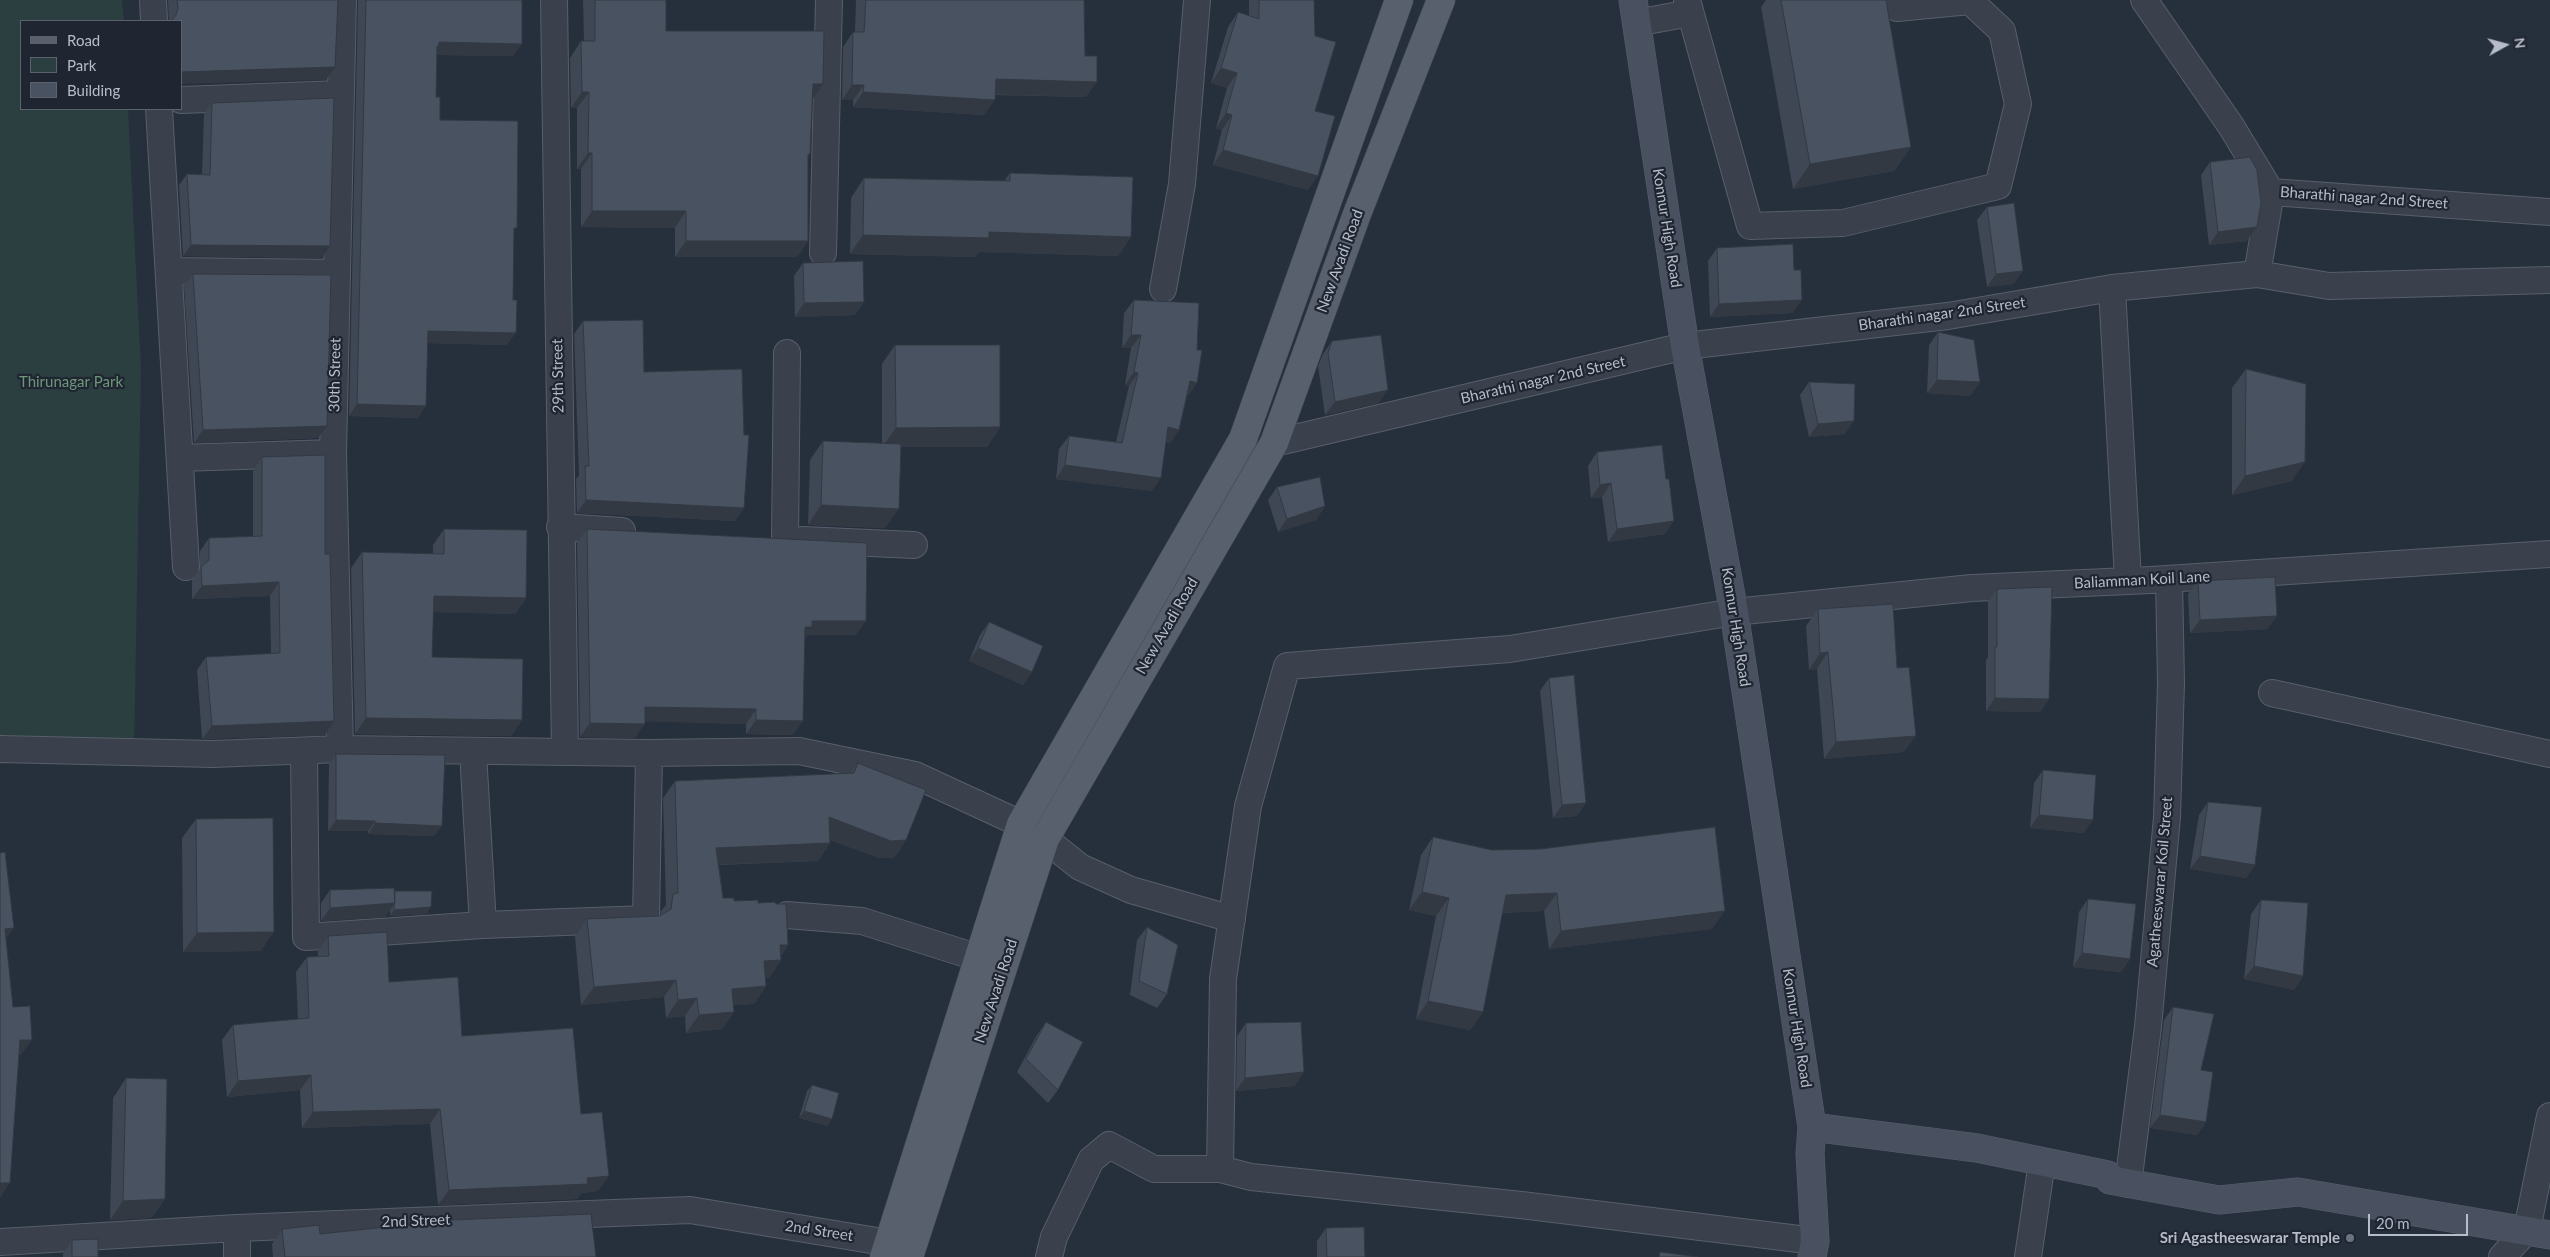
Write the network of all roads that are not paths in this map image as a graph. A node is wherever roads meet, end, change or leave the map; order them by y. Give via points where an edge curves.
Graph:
1 (153, 0) edge
2 (343, 0) edge
3 (554, 0) edge
4 (830, 0) edge
5 (1197, 0) edge
6 (1400, 0) edge
7 (1440, 0) edge
8 (1890, 0) edge
9 (2144, 0) edge
10 (1689, 6) edge
11 (1635, 11) edge
12 (154, 20) edge
13 (340, 94) junction
14 (182, 100) edge
15 (160, 110) edge
16 (2271, 192) junction
17 (2550, 212) edge
18 (823, 253) dead end
19 (169, 271) junction
20 (337, 273) junction
21 (2257, 274) junction
22 (2550, 280) edge
23 (2112, 288) junction
24 (1163, 289) dead end
25 (1685, 346) junction
26 (788, 353) dead end
27 (1274, 443) junction
28 (333, 453) junction
29 (180, 458) junction
30 (560, 527) junction
31 (648, 532) edge
32 (914, 545) dead end
33 (2550, 554) edge
34 (186, 567) dead end
35 (2169, 579) junction
36 (2128, 580) junction
37 (1734, 612) junction
38 (2272, 693) dead end
39 (0, 749) edge
40 (340, 750) junction
41 (565, 751) junction
42 (304, 752) junction
43 (474, 752) junction
44 (649, 754) junction
45 (2550, 754) edge
46 (1022, 824) junction
47 (1045, 839) junction
48 (787, 915) edge
49 (1232, 919) junction
50 (482, 925) junction
51 (979, 958) junction
52 (2550, 1116) edge
53 (1812, 1127) junction
54 (2042, 1162) junction
55 (1220, 1169) junction
56 (2128, 1184) junction
57 (237, 1228) junction
58 (2538, 1232) edge
59 (0, 1242) edge
60 (1813, 1249) edge
61 (894, 1252) edge
62 (237, 1257) edge
63 (1049, 1257) edge
64 (2028, 1257) edge
65 (2502, 1257) edge

1 - 12 street
2 - 13 street, 30th Street
3 - 30 street, 29th Street
4 - 18 street
5 - 24 street via 1182,184
6 - 46 main road, New Avadi Road via 1243,439
7 - 27 main road, New Avadi Road via 1357,214
8 - 10 street via 1897,8 1970,1 2002,31 2018,104 1998,186 1843,223 1750,226
9 - 16 street via 2231,126
10 - 11 street
11 - 25 main road, Konnur High Road
13 - 14 street
13 - 20 street, 30th Street
15 - 19 street
16 - 17 street, Bharathi nagar 2nd Street
16 - 21 street, Bharathi nagar 2nd Street
19 - 20 street
19 - 29 street
20 - 28 street, 30th Street
21 - 22 street via 2330,286
21 - 23 street, Bharathi nagar 2nd Street
23 - 25 street, Bharathi nagar 2nd Street via 1948,316
23 - 36 street
25 - 27 street, Bharathi nagar 2nd Street
25 - 37 main road, Konnur High Road
26 - 32 street via 775,538
27 - 47 main road, New Avadi Road
28 - 29 street
28 - 40 street, 30th Street
29 - 34 street
30 - 31 street
30 - 41 street, 29th Street
33 - 35 street, Baliamman Koil Lane
35 - 36 street, Baliamman Koil Lane
35 - 56 street, Agatheeswarar Koil Street via 2171,683 2167,817 2148,1027
36 - 37 street, Baliamman Koil Lane via 1972,588
37 - 49 street, Baliamman Koil Lane via 1510,649 1287,666 1248,806
37 - 53 main road, Konnur High Road
38 - 45 street
39 - 42 street via 213,754
40 - 42 street
40 - 43 street
41 - 43 street
41 - 44 street
42 - 50 street via 306,937
43 - 50 street
44 - 46 street via 799,751 915,775
44 - 50 street via 646,919
46 - 51 main road, New Avadi Road
47 - 49 street via 1080,867 1131,890
47 - 61 main road, New Avadi Road
48 - 51 street via 862,921
49 - 55 street via 1223,979
51 - 61 main road, New Avadi Road
52 - 58 street
53 - 54 main road via 1977,1148
53 - 60 main road, Konnur High Road
54 - 56 main road via 2108,1175 2110,1180
54 - 64 street
55 - 60 street via 1250,1177 1521,1205
55 - 63 street via 1154,1169 1109,1145 1091,1160 1054,1237
56 - 58 main road via 2219,1200 2298,1192
57 - 59 street, 2nd Street
57 - 61 street, 2nd Street via 690,1210
57 - 62 street
58 - 65 street

